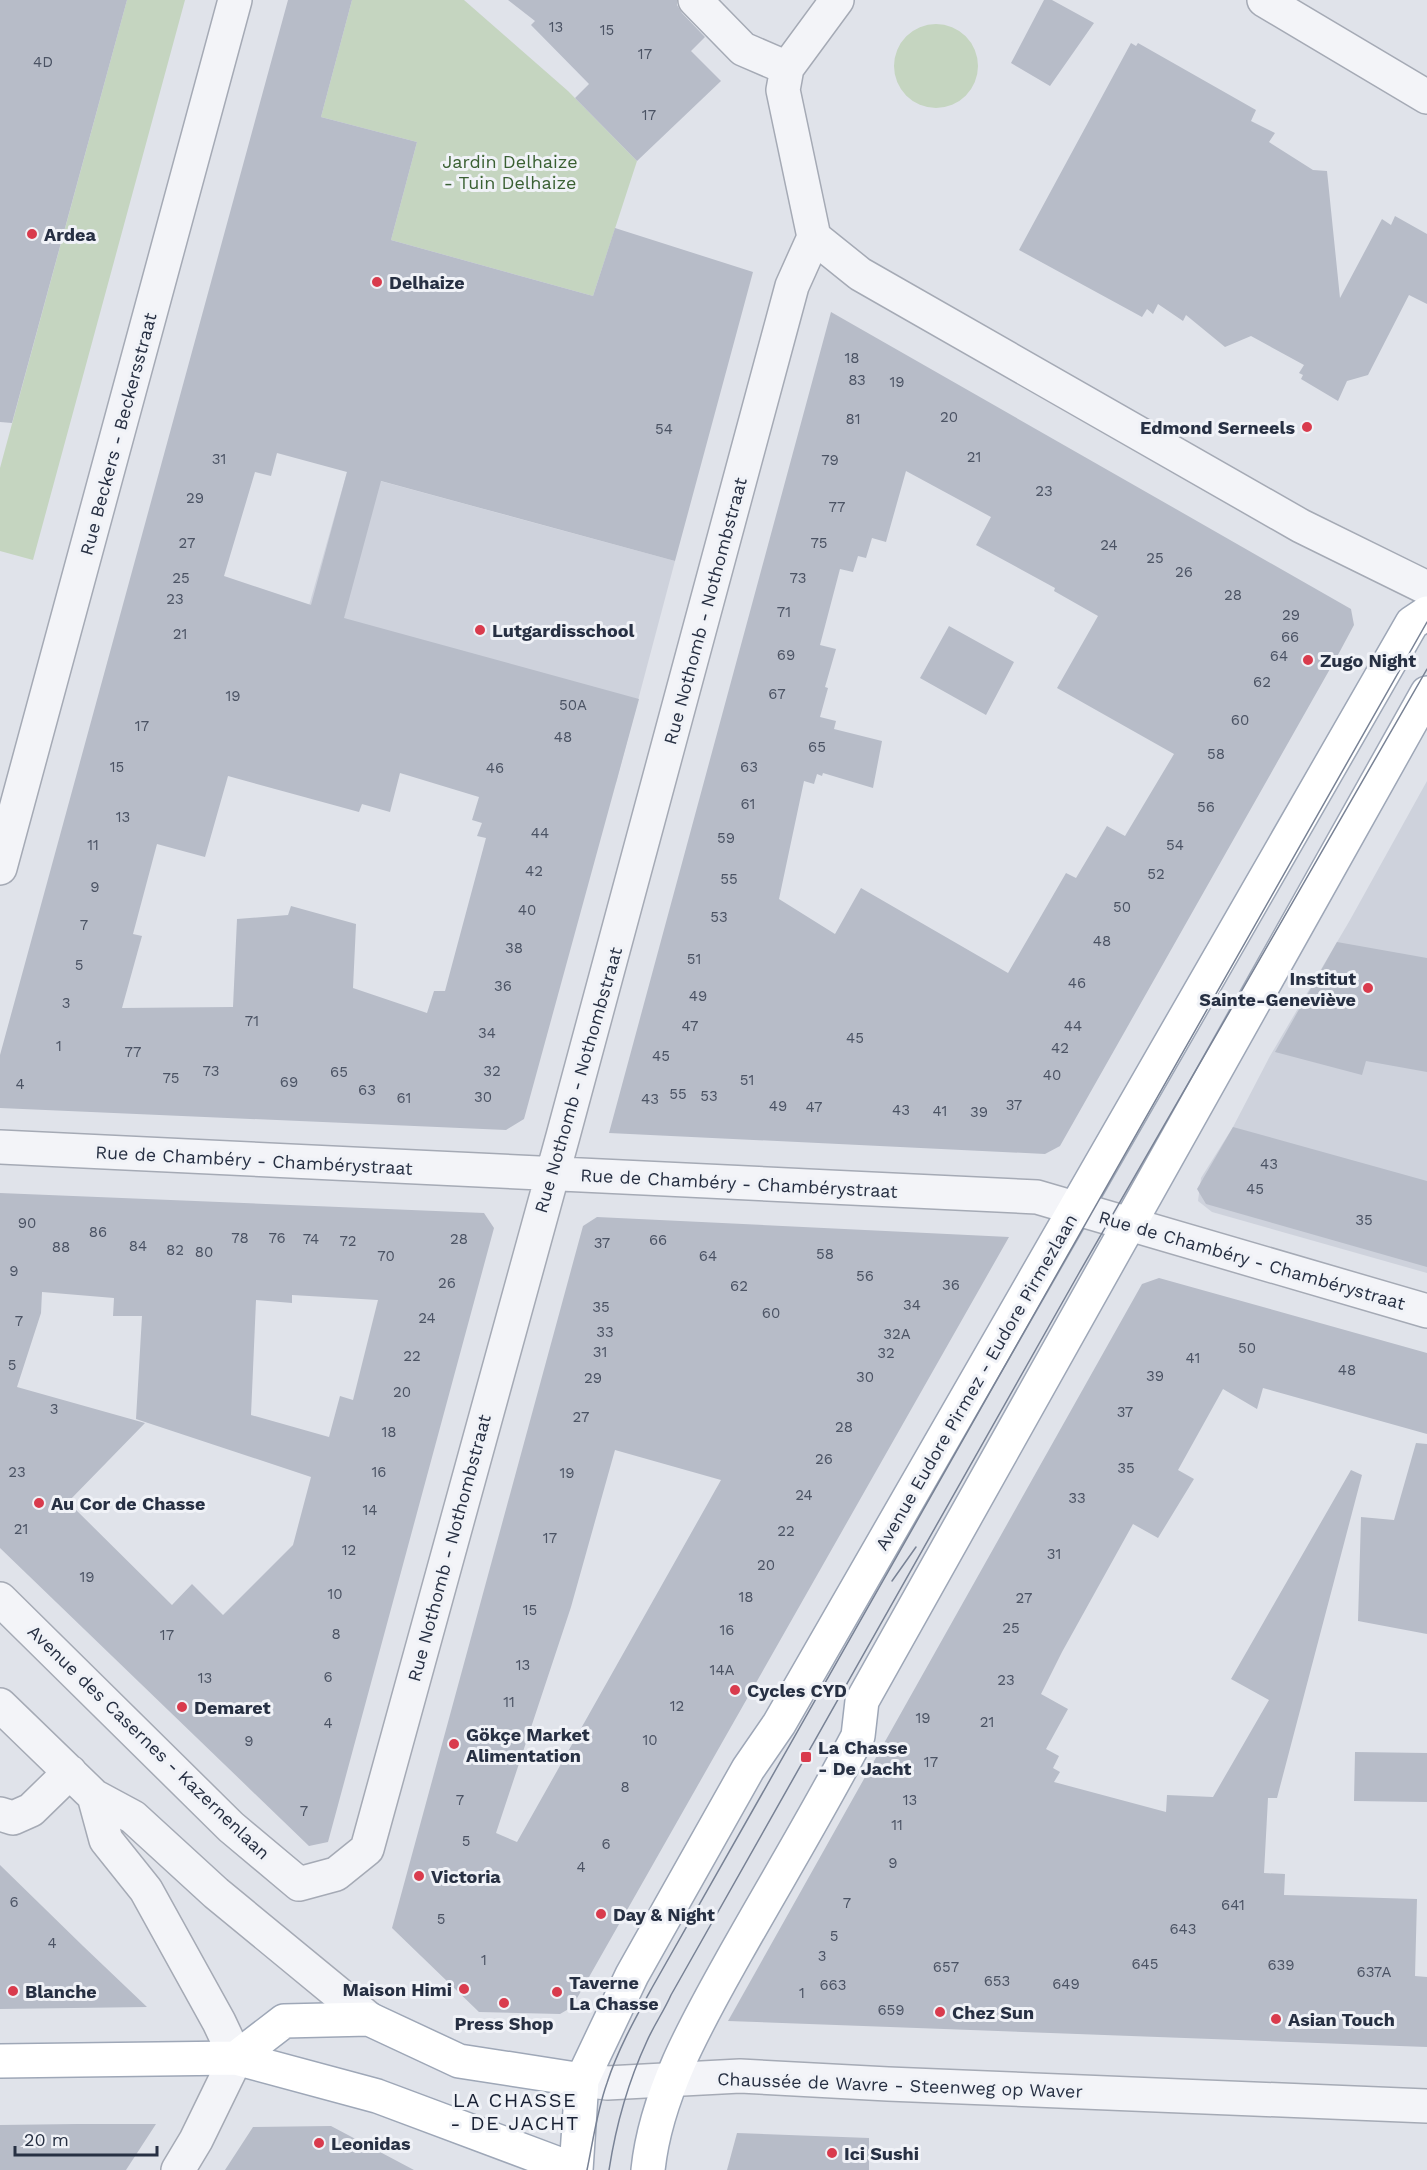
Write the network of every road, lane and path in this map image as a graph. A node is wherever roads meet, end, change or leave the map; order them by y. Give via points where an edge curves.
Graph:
1 (235, 0) edge
2 (695, 0) edge
3 (837, 0) edge
4 (1264, 0) edge
5 (787, 68) junction
6 (1427, 98) edge
7 (814, 237) junction
8 (1427, 588) edge
9 (1427, 613) edge
10 (1427, 693) edge
11 (0, 868) edge
12 (0, 1147) edge
13 (552, 1174) junction
14 (1075, 1209) junction
15 (1128, 1224) junction
16 (1427, 1311) edge
17 (0, 1599) edge
18 (0, 1705) edge
19 (70, 1772) junction
20 (94, 1796) junction
21 (0, 1814) edge
22 (299, 1884) joint
23 (369, 2019) junction
24 (236, 2058) junction
25 (0, 2061) edge
26 (582, 2080) junction
27 (672, 2080) junction
28 (1427, 2106) edge
29 (178, 2170) edge
30 (576, 2170) edge
31 (648, 2170) edge

1 - 11 street, Rue Beckers - Beckersstraat
2 - 5 street via 743,49
3 - 5 street
4 - 6 street
5 - 7 street via 783,90
7 - 8 street via 860,274 1301,526
7 - 13 street, Rue Nothomb - Nothombstraat via 792,286
9 - 14 main road, Avenue Eudore Pirmez - Eudore Pirmezlaan via 1412,623
10 - 15 main road
12 - 13 street, Rue de Chambéry - Chambérystraat
13 - 14 street, Rue de Chambéry - Chambérystraat via 1037,1197
13 - 22 street, Rue Nothomb - Nothombstraat via 367,1849 336,1874
14 - 15 street, Rue de Chambéry - Chambérystraat
14 - 26 main road, Avenue Eudore Pirmez - Eudore Pirmezlaan via 779,1724 748,1768 632,1975
15 - 16 street, Rue de Chambéry - Chambérystraat
15 - 27 main road via 862,1701 858,1736 703,2012
17 - 22 street, Avenue des Casernes - Kazernenlaan via 231,1827
18 - 19 street
19 - 20 street
19 - 21 street via 31,1810 13,1818
20 - 23 street via 133,1817 216,1893
20 - 24 street via 106,1840 146,1890
23 - 24 main road, Chaussée de Wavre - Steenweg op Waver via 284,2021
23 - 26 main road, Chaussée de Wavre - Steenweg op Waver via 459,2061
24 - 25 main road
24 - 29 street
24 - 30 main road via 377,2096
26 - 27 street, Chaussée de Wavre - Steenweg op Waver
26 - 30 main road, Avenue Eudore Pirmez - Eudore Pirmezlaan
27 - 28 street, Chaussée de Wavre - Steenweg op Waver via 740,2076
27 - 31 main road via 651,2143

